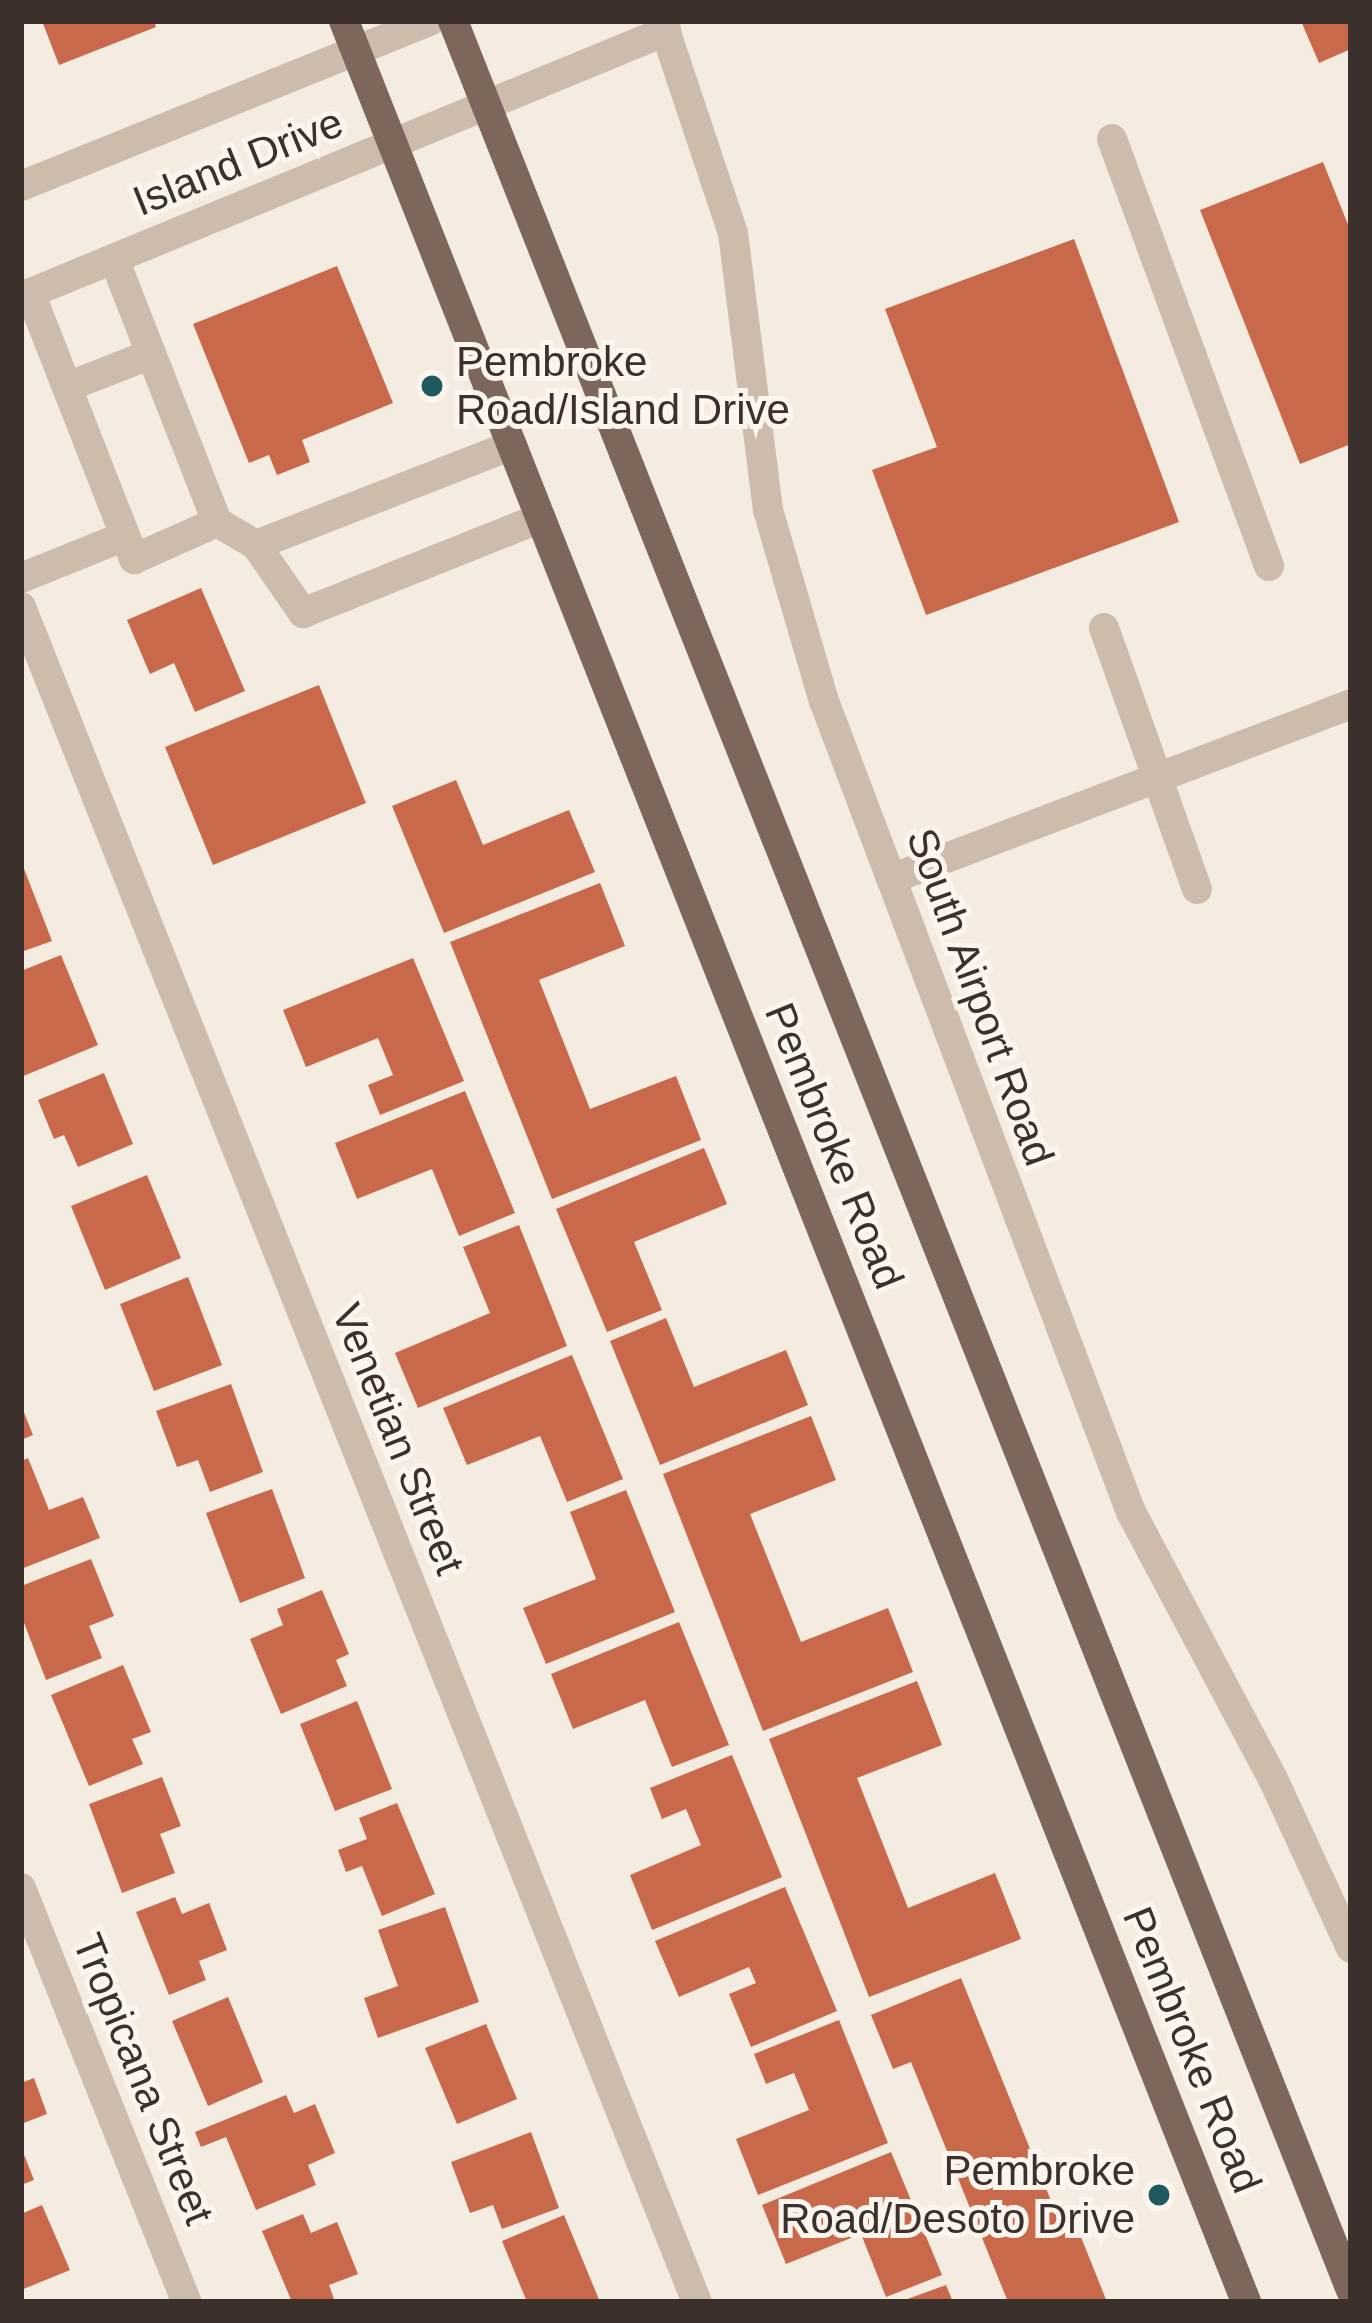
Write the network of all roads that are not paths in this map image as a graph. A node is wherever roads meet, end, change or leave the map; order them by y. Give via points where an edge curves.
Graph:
1 (344, 21) edge
2 (430, 21) edge
3 (453, 21) edge
4 (664, 26) edge
5 (356, 51) junction
6 (487, 106) junction
7 (1112, 139) dead end
8 (393, 145) junction
9 (21, 186) edge
10 (114, 259) junction
11 (26, 295) edge
12 (151, 355) junction
13 (67, 387) junction
14 (512, 445) junction
15 (541, 518) junction
16 (217, 522) junction
17 (125, 536) junction
18 (256, 545) junction
19 (1269, 566) dead end
20 (21, 578) edge
21 (21, 607) edge
22 (1104, 628) dead end
23 (1351, 704) edge
24 (1158, 777) junction
25 (891, 879) junction
26 (1197, 889) dead end
27 (21, 1888) edge
28 (1351, 1948) edge
29 (1351, 2290) edge
30 (187, 2302) edge
31 (697, 2302) edge
32 (1246, 2302) edge

1 - 5 main road, Pembroke Road
2 - 5 street, Island Drive
3 - 6 main road, Pembroke Road
4 - 6 street, South Airport Road
4 - 25 street, South Airport Road via 734,233 768,510 783,569
5 - 8 main road, Pembroke Road
5 - 9 street, Island Drive
6 - 8 street, Island Drive
6 - 29 main road, Pembroke Road
7 - 19 street
8 - 10 street, Island Drive
8 - 14 main road, Pembroke Road
10 - 11 street, Island Drive
10 - 12 street
11 - 13 street
12 - 13 street
12 - 16 street
13 - 17 street
14 - 15 main road, Pembroke Road
14 - 18 street
15 - 18 street via 303,613
15 - 32 main road, Pembroke Road
16 - 17 street via 134,559
16 - 18 street
17 - 20 street
21 - 31 street, Venetian Street
22 - 24 street
23 - 24 street
24 - 25 street
24 - 26 street
25 - 28 street, South Airport Road via 1131,1512 1274,1779
27 - 30 street, Tropicana Street

